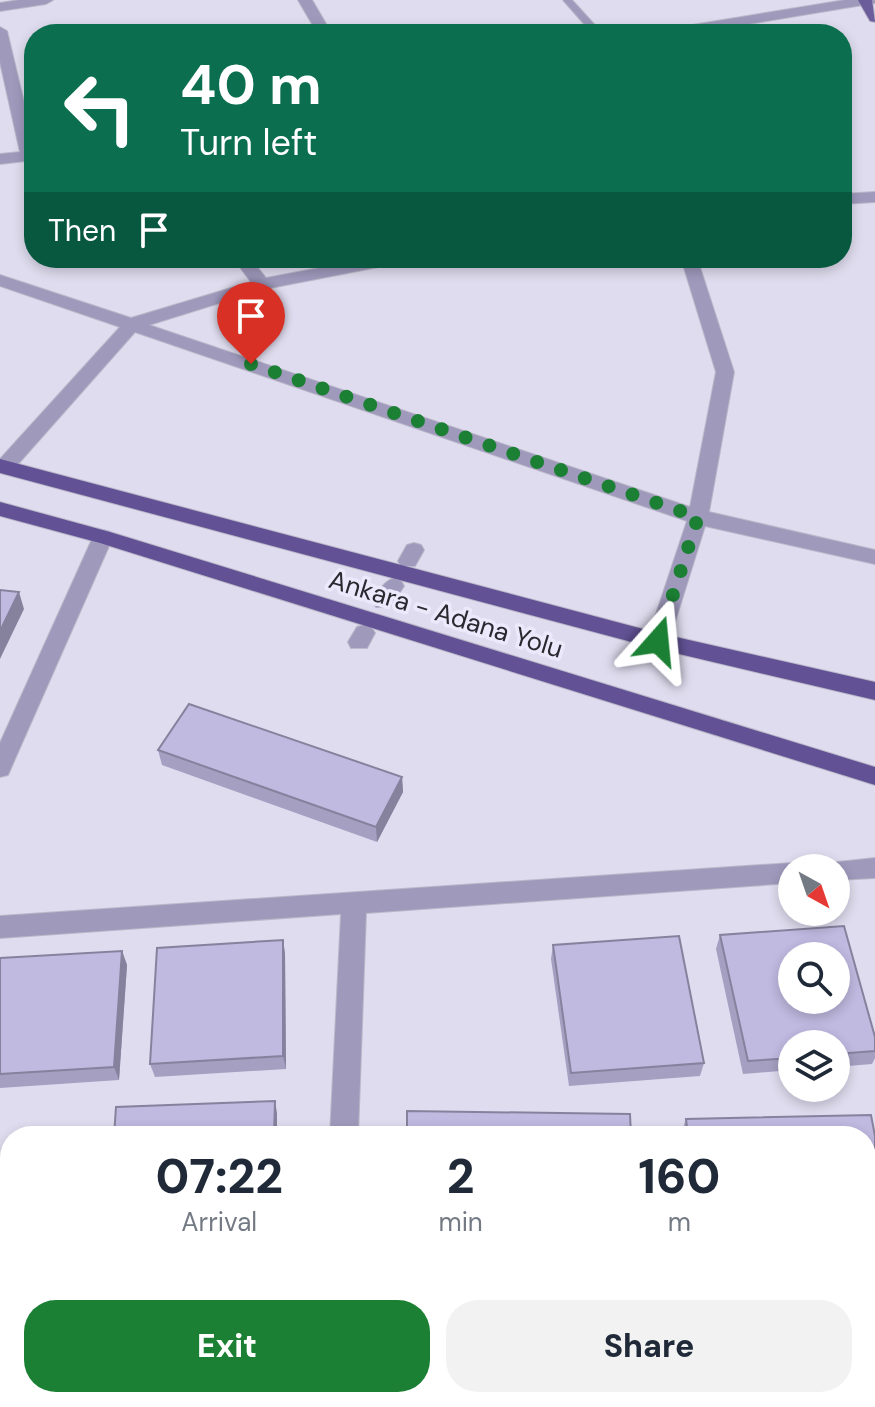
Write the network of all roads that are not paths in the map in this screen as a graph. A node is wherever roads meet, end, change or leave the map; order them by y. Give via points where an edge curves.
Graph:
1 (46, 0) edge
2 (305, 0) edge
3 (567, 0) edge
4 (867, 0) edge
5 (0, 7) edge
6 (875, 18) edge
7 (319, 24) edge
8 (589, 24) edge
9 (722, 24) edge
10 (0, 31) edge
11 (24, 127) edge
12 (24, 156) edge
13 (0, 159) edge
14 (875, 197) edge
15 (852, 198) edge
16 (249, 268) edge
17 (346, 268) edge
18 (692, 268) edge
19 (0, 280) edge
20 (262, 284) junction
21 (132, 324) junction
22 (2, 466) edge
23 (0, 509) edge
24 (698, 517) junction
25 (103, 537) junction
26 (875, 557) edge
27 (658, 641) junction
28 (875, 691) edge
29 (0, 768) edge
30 (875, 776) edge
31 (875, 868) edge
32 (850, 869) edge
33 (778, 874) edge
34 (354, 903) junction
35 (0, 927) edge
36 (344, 1126) edge

1 - 5 street
2 - 7 street
3 - 8 lane
4 - 6 main road
4 - 9 street
10 - 11 street
12 - 13 street
14 - 15 street
16 - 20 street
17 - 20 street
18 - 24 street via 725,372
19 - 21 street
20 - 21 street
21 - 22 street
21 - 24 street
22 - 27 highway, Ankara - Adana Yolu
23 - 25 highway, Ankara - Adana Yolu
24 - 26 street
24 - 27 street
25 - 29 street
25 - 30 highway, Ankara - Adana Yolu
27 - 28 highway, Ankara - Adana Yolu
31 - 32 street
33 - 34 street
34 - 35 street
34 - 36 street

